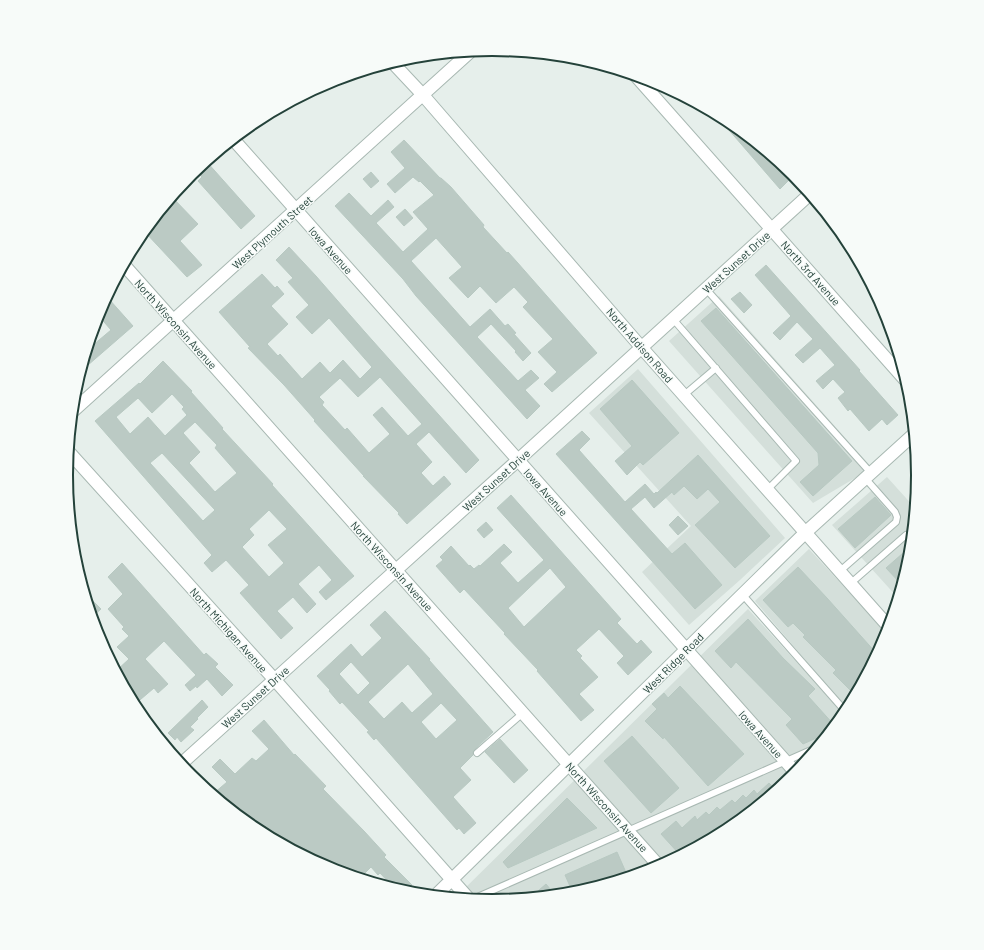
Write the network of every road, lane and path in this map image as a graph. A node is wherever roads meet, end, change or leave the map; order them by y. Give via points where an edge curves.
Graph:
1 (464, 57) edge
2 (397, 67) edge
3 (642, 84) edge
4 (422, 94) junction
5 (237, 143) edge
6 (806, 198) edge
7 (296, 211) junction
8 (772, 229) junction
9 (127, 269) edge
10 (706, 289) junction
11 (673, 319) junction
12 (174, 321) junction
13 (641, 347) junction
14 (716, 368) junction
15 (898, 372) edge
16 (684, 395) junction
17 (79, 406) edge
18 (909, 438) edge
19 (74, 457) edge
20 (518, 460) junction
21 (868, 475) junction
22 (768, 489) junction
23 (806, 532) junction
24 (906, 535) dead end
25 (396, 570) junction
26 (840, 571) junction
27 (851, 583) junction
28 (742, 594) junction
29 (884, 622) edge
30 (686, 650) junction
31 (274, 679) junction
32 (841, 706) edge
33 (523, 713) junction
34 (806, 752) edge
35 (477, 753) dead end
36 (185, 760) edge
37 (785, 761) junction
38 (569, 765) junction
39 (791, 768) edge
40 (628, 831) junction
41 (654, 861) edge
42 (452, 879) junction
43 (441, 890) edge
44 (464, 893) edge
45 (485, 894) edge

1 - 4 street, West Plymouth Street
2 - 4 street, North Addison Road
3 - 8 street, North 3rd Avenue
4 - 7 street, West Plymouth Street
4 - 13 street, North Addison Road
5 - 7 street, Iowa Avenue
6 - 8 street, West Sunset Drive
7 - 12 street, West Plymouth Street
7 - 20 street, Iowa Avenue
8 - 10 street, West Sunset Drive
8 - 15 street, North 3rd Avenue
9 - 12 street, North Wisconsin Avenue
10 - 11 street, West Sunset Drive
10 - 21 lane
11 - 13 street, West Sunset Drive
11 - 14 lane
12 - 17 street, West Plymouth Street
12 - 25 street, North Wisconsin Avenue
13 - 16 street, North Addison Road
13 - 20 street, West Sunset Drive
14 - 16 lane
14 - 22 lane via 796,462
16 - 22 street, North Addison Road
18 - 21 street, West Ridge Road
19 - 31 street, North Michigan Avenue
20 - 25 street, West Sunset Drive
20 - 30 street, Iowa Avenue
21 - 23 street, West Ridge Road
21 - 26 lane via 895,512 896,522
22 - 23 street, North Addison Road
23 - 26 street, North Addison Road
23 - 28 street, West Ridge Road
24 - 27 lane
25 - 31 street, West Sunset Drive
25 - 33 street, North Wisconsin Avenue
26 - 27 street, North Addison Road
27 - 29 street, North Addison Road
28 - 30 street, West Ridge Road
28 - 32 lane
30 - 37 street, Iowa Avenue
30 - 38 street, West Ridge Road
31 - 36 street, West Sunset Drive
31 - 42 street, North Michigan Avenue
33 - 35 lane
33 - 38 street, North Wisconsin Avenue
34 - 37 lane
37 - 39 street, Iowa Avenue
37 - 40 lane
38 - 40 street, North Wisconsin Avenue
38 - 42 street, West Ridge Road
40 - 41 street, North Wisconsin Avenue
40 - 45 lane
42 - 43 street, West Ridge Road
42 - 44 street, North Michigan Avenue

